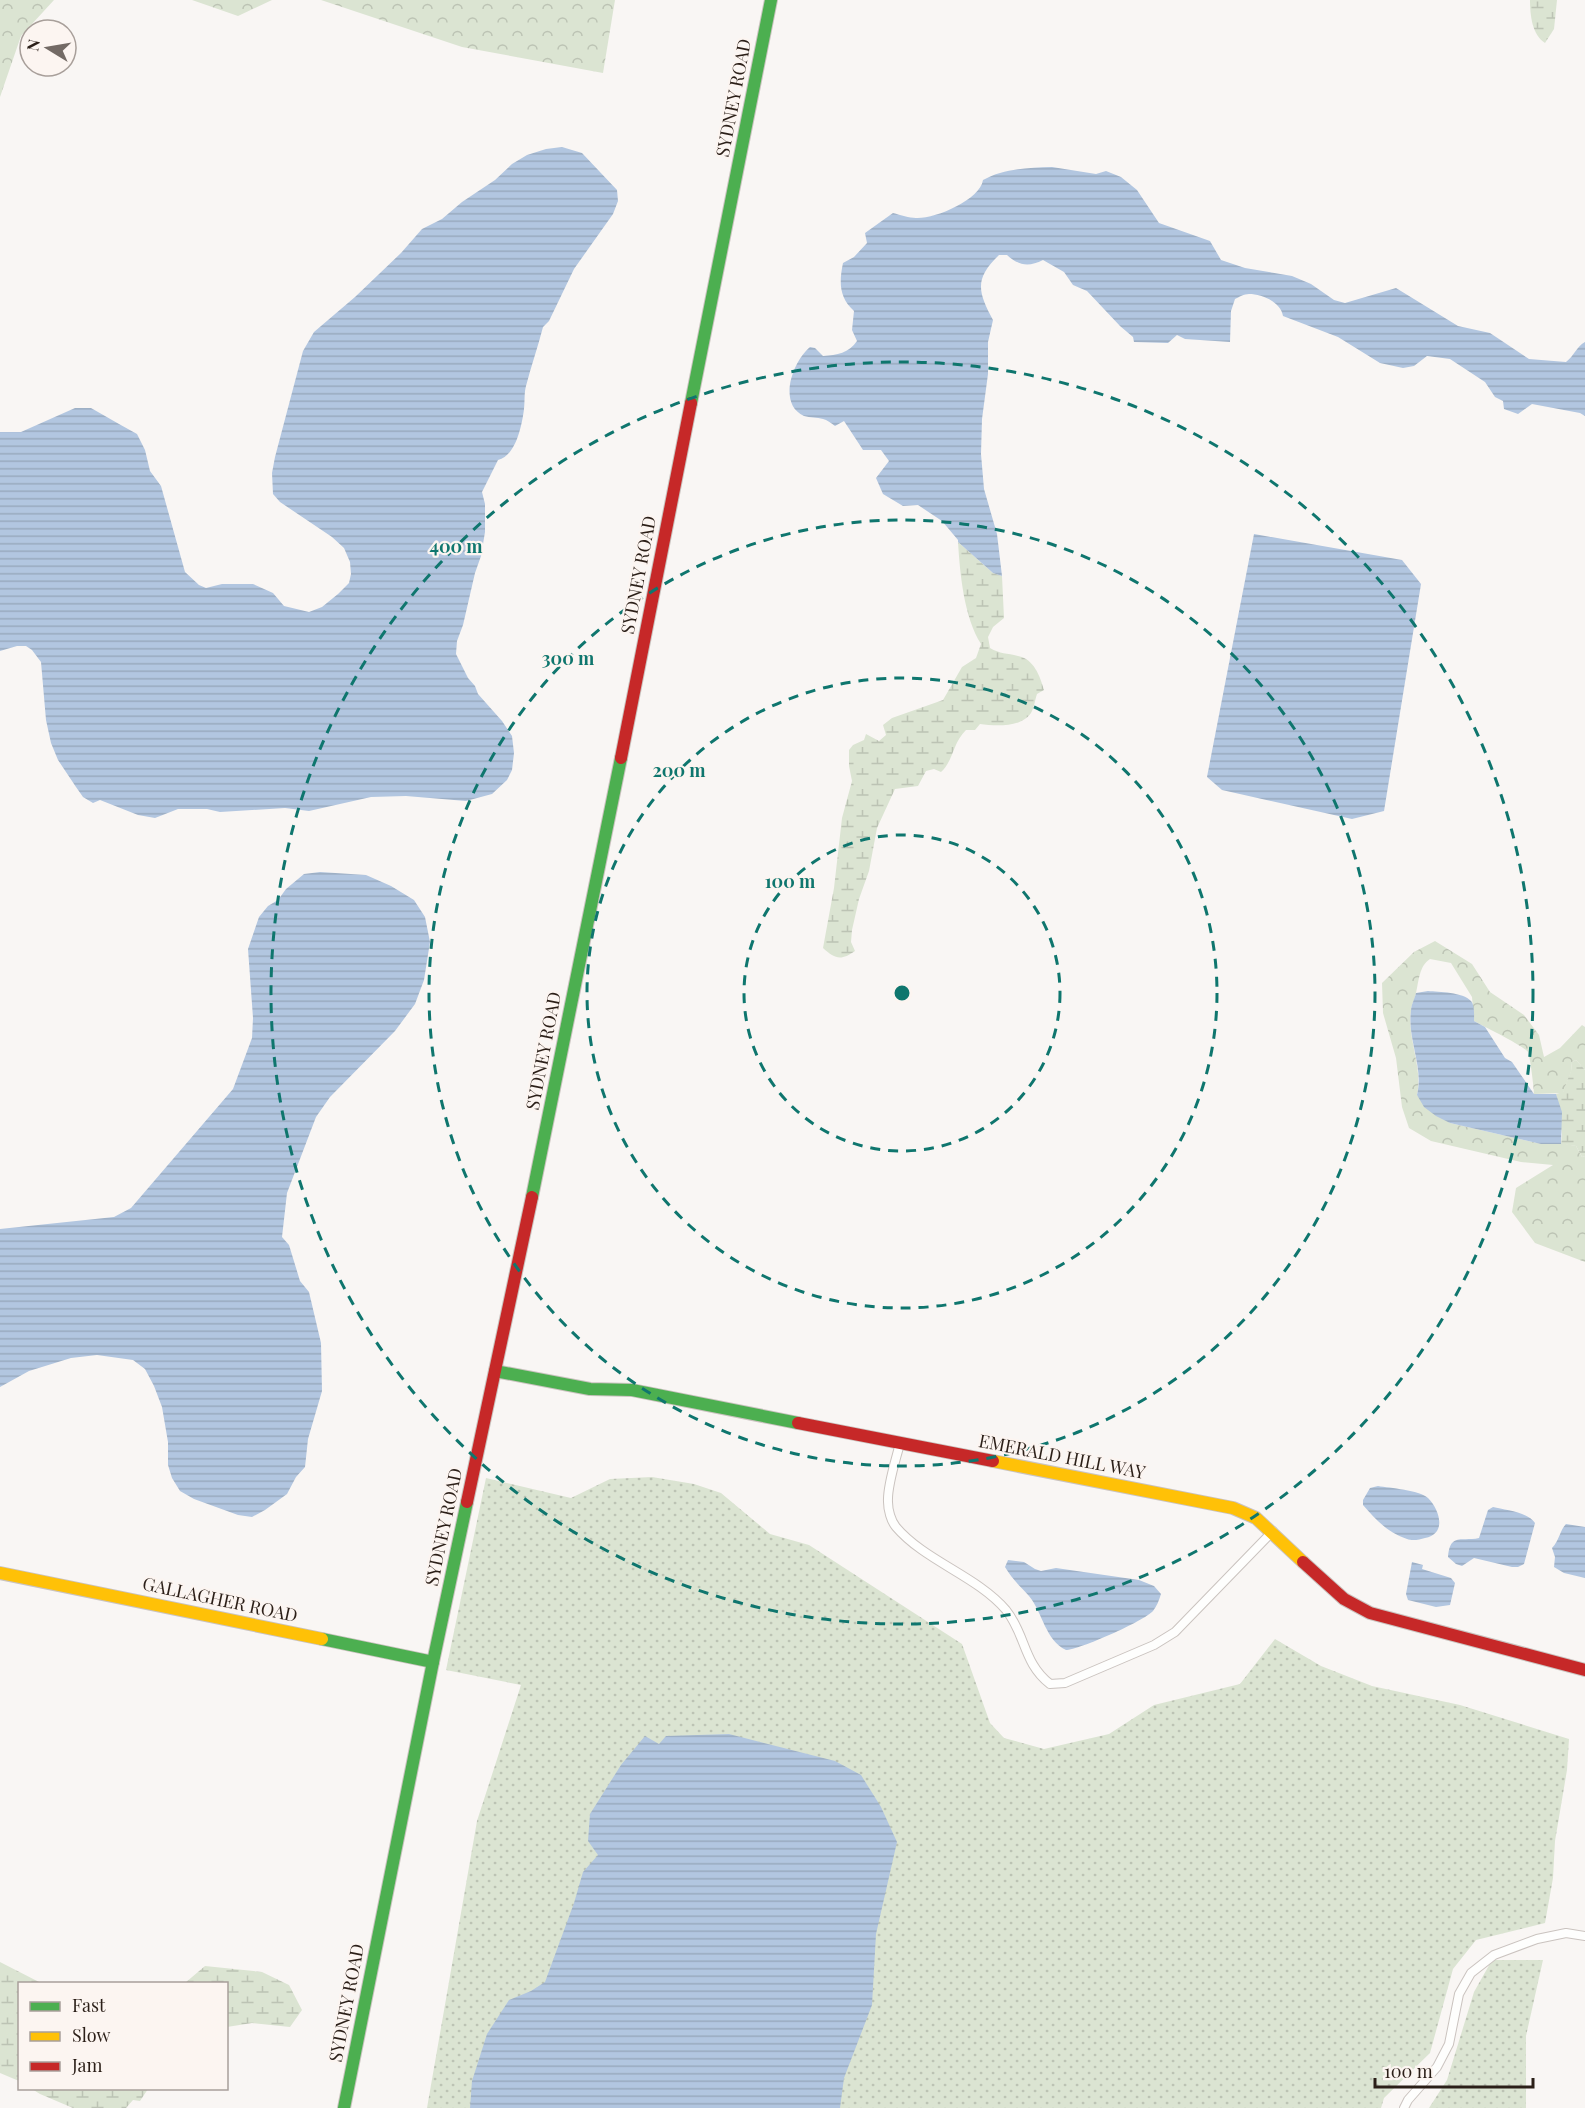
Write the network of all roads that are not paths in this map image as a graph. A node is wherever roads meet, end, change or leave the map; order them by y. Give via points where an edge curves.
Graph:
1 (771, 0) edge
2 (495, 1371) junction
3 (900, 1443) junction
4 (1273, 1531) junction
5 (0, 1574) edge
6 (433, 1662) junction
7 (1585, 1670) edge
8 (1585, 1936) edge
9 (344, 2108) edge
10 (1404, 2108) edge

1 - 2 street, SYDNEY ROAD via 547,1128
2 - 3 street, EMERALD HILL WAY via 590,1389 632,1390
2 - 6 street, SYDNEY ROAD
3 - 4 street, EMERALD HILL WAY via 1233,1508
3 - 4 street via 888,1500 895,1526 1006,1610 1037,1674 1050,1684 1065,1683 1175,1632
4 - 7 street, EMERALD HILL WAY via 1344,1599 1370,1612
5 - 6 street, GALLAGHER ROAD
6 - 9 street, SYDNEY ROAD
8 - 10 street via 1566,1934 1537,1939 1494,1955 1471,1973 1459,1994 1449,2044 1437,2067

